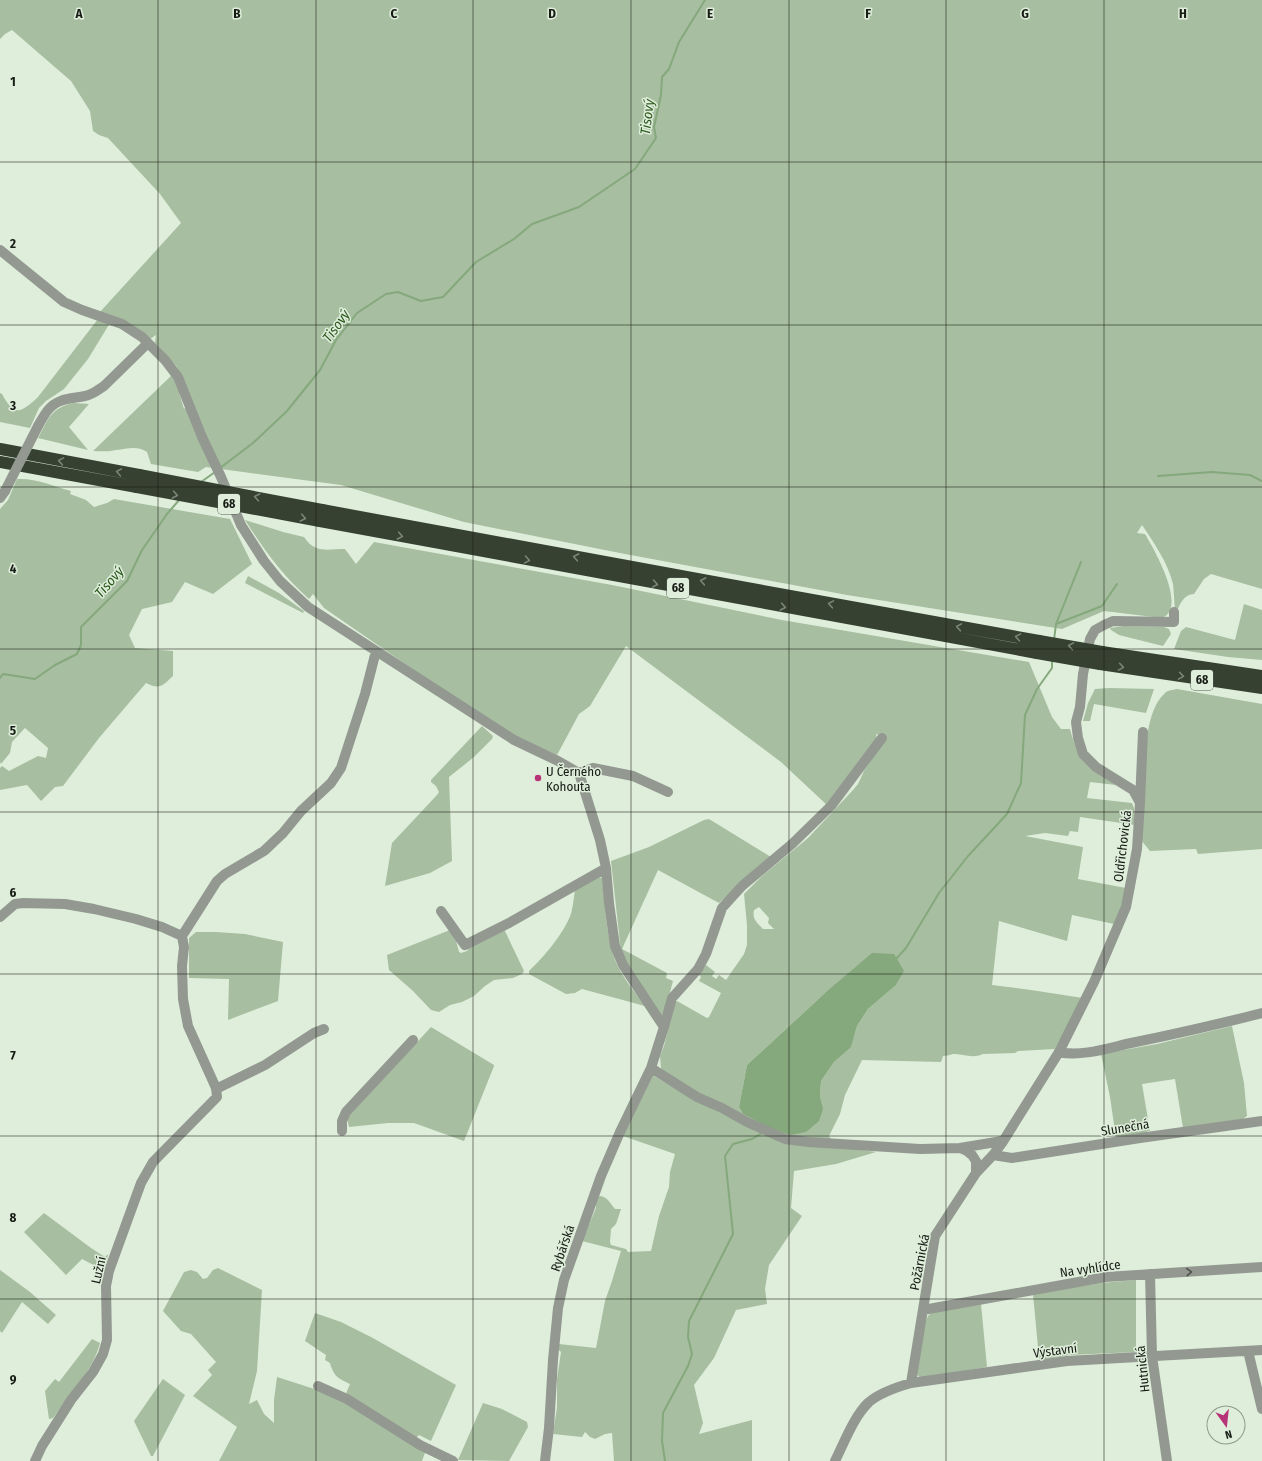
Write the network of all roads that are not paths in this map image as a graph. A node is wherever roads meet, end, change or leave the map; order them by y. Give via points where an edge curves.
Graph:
1 (0, 250) edge
2 (148, 343) junction
3 (0, 449) edge
4 (0, 462) edge
5 (2, 495) edge
6 (321, 516) junction
7 (1174, 612) dead end
8 (376, 651) junction
9 (1101, 658) junction
10 (1262, 676) edge
11 (1262, 688) edge
12 (1143, 732) dead end
13 (882, 738) dead end
14 (579, 773) junction
15 (668, 792) dead end
16 (1140, 803) junction
17 (606, 868) junction
18 (441, 910) dead end
19 (0, 917) edge
20 (182, 936) junction
21 (1262, 1013) edge
22 (664, 1027) junction
23 (324, 1029) dead end
24 (413, 1040) dead end
25 (1059, 1052) junction
26 (651, 1068) junction
27 (216, 1093) junction
28 (1262, 1121) edge
29 (342, 1131) dead end
30 (1002, 1141) junction
31 (960, 1148) junction
32 (993, 1155) junction
33 (976, 1173) junction
34 (1262, 1267) edge
35 (1150, 1274) junction
36 (924, 1310) junction
37 (1262, 1350) edge
38 (1248, 1351) junction
39 (1152, 1356) junction
40 (911, 1383) junction
41 (318, 1386) dead end
42 (1262, 1409) edge
43 (35, 1461) edge
44 (453, 1461) edge
45 (545, 1461) edge
46 (835, 1461) edge
47 (1167, 1461) edge

1 - 2 street via 64,302 122,324
2 - 5 street, bridge via 96,392 63,399 47,411
2 - 8 street via 178,377 241,525 264,561 280,582 308,607
6 -> 3 highway, 68, bridge via 139,475
4 -> 6 highway, 68, bridge
9 -> 6 highway, 68, bridge via 1039,641
6 -> 9 highway, 68, bridge via 1037,653
7 - 16 street, Oldřichovická via 1174,622 1113,621 1104,625 1095,630 1087,651 1076,722 1081,749 1096,767 1133,790
8 - 14 street via 514,740
8 - 20 street via 341,768 331,782 264,852 217,881
9 - 10 highway, 68
9 -> 11 highway, 68
12 - 16 street
13 - 22 street, Rybářská via 831,806 792,844 742,886 722,908 706,954 698,969 672,998
14 - 15 street via 593,768 634,776
14 - 17 street
16 - 25 street, Oldřichovická via 1137,849 1126,907 1094,982
17 - 18 street via 465,945
17 - 22 street via 615,946 623,965
19 - 20 street via 15,904 65,904 136,919
20 - 27 street via 183,999 188,1026
21 - 25 street via 1094,1051 1070,1054
22 - 26 street, Rybářská
23 - 27 street, Lužní
24 - 29 street via 346,1112 342,1121
25 - 30 street, Oldřichovická
26 - 31 street via 697,1097 785,1138 808,1142 920,1149
26 - 45 street, Rybářská via 601,1176 564,1280 558,1308
27 - 43 street, Lužní via 153,1162 141,1183 109,1271 106,1286 107,1340 103,1354 93,1372 71,1400
28 - 32 street, Slunečná via 1012,1158
30 - 31 street
30 - 32 street, Požárnická
31 - 33 street via 972,1155 976,1161
32 - 33 street, Požárnická
33 - 36 street, Požárnická via 935,1236
35 -> 34 street, Na vyhlídce
35 - 36 street, Na vyhlídce via 1106,1277
35 - 39 street, Hutnická
36 - 40 street, Požárnická
37 - 38 street, Výstavní
38 - 39 street, Výstavní
38 - 42 street
39 - 40 street, Výstavní via 1067,1361
39 - 47 street, Hutnická
40 - 46 street, Výstavní via 890,1390 870,1402 858,1417
41 - 44 street via 347,1399 420,1445

